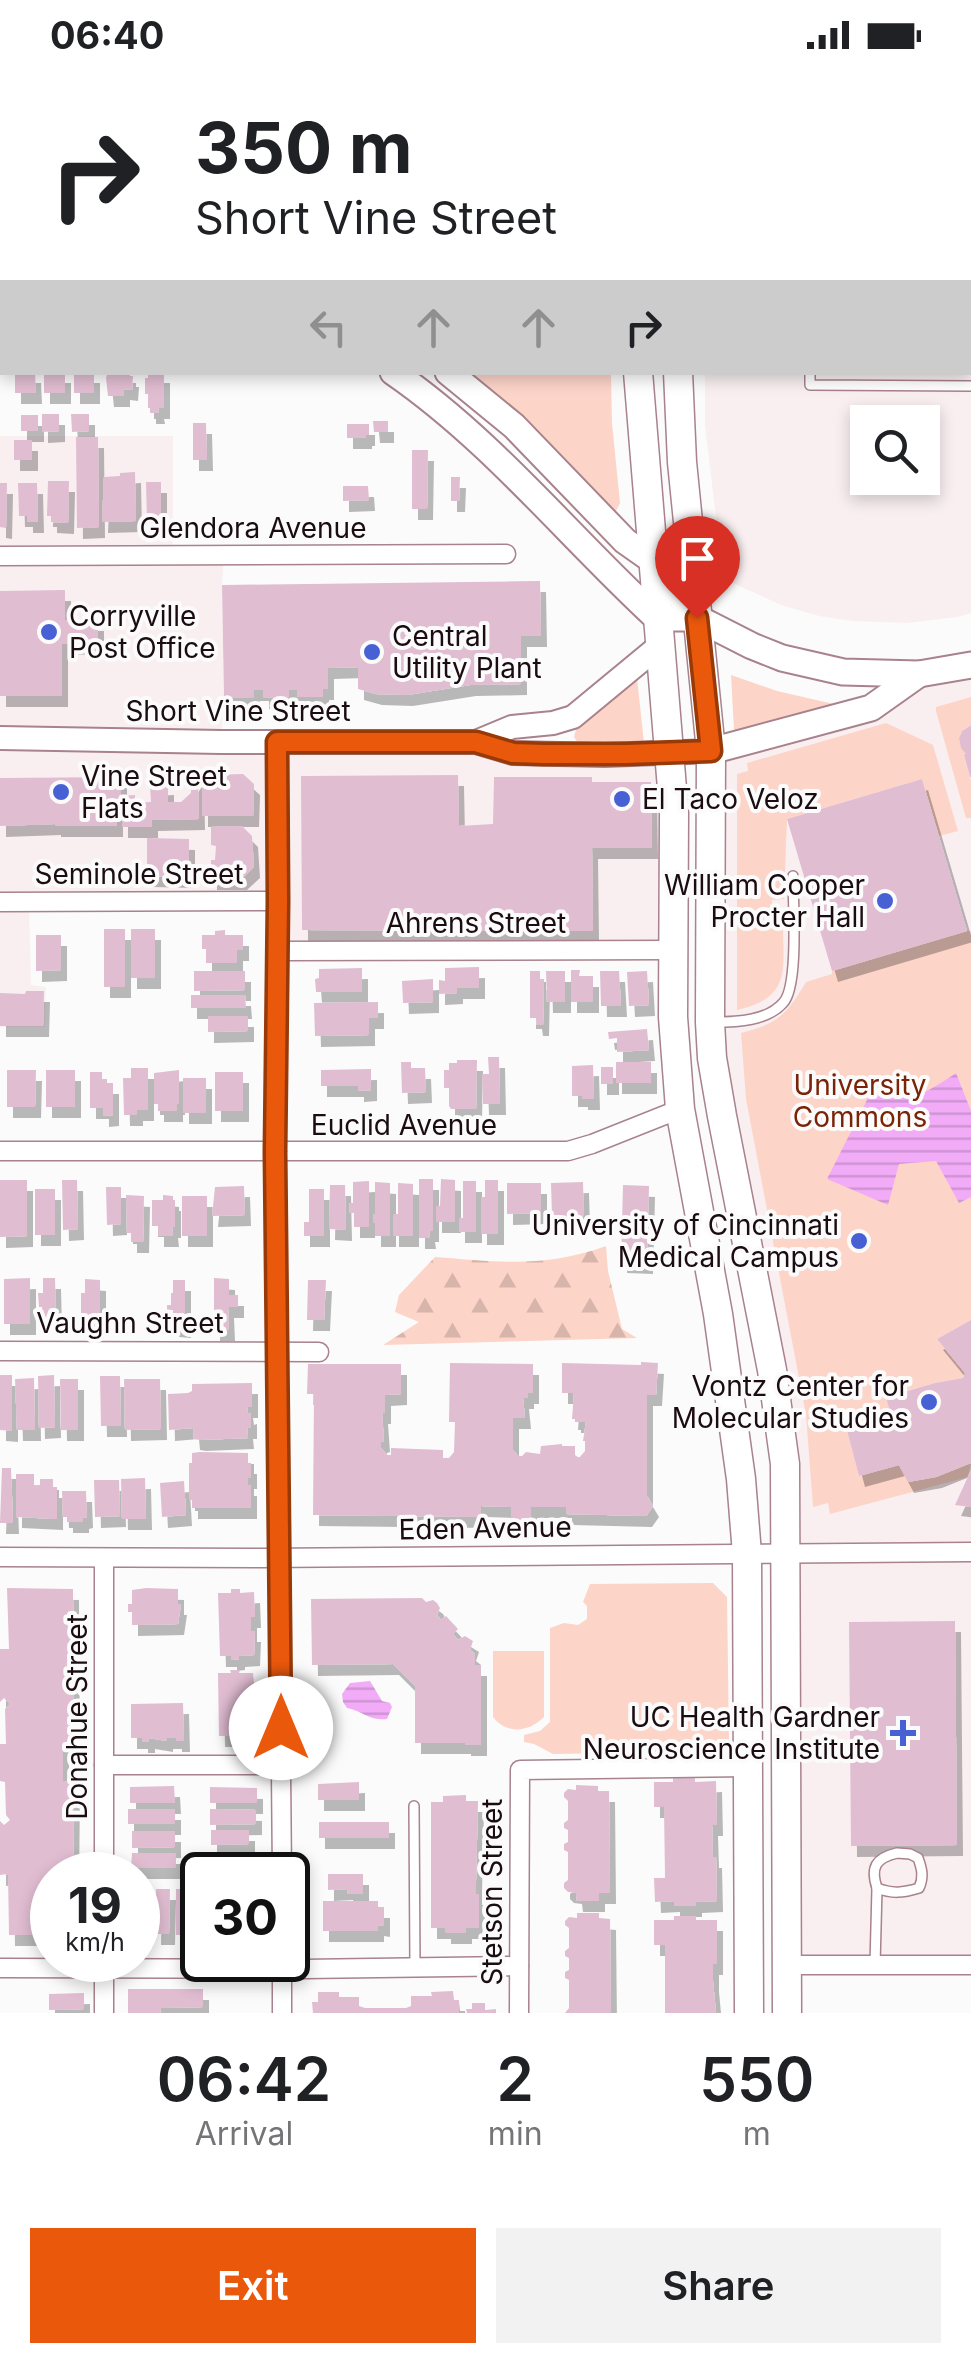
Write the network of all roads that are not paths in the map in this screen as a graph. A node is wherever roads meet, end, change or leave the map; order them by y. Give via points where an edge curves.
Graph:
1 (402, 375) edge
2 (452, 375) edge
3 (638, 375) edge
4 (678, 375) edge
5 (810, 375) edge
6 (971, 386) edge
7 (506, 554) dead end
8 (0, 556) edge
9 (652, 560) junction
10 (697, 618) junction
11 (658, 632) junction
12 (971, 665) edge
13 (918, 674) junction
14 (0, 738) edge
15 (277, 742) junction
16 (476, 742) junction
17 (711, 751) junction
18 (670, 754) junction
19 (792, 876) dead end
20 (278, 901) junction
21 (0, 902) edge
22 (674, 950) junction
23 (278, 951) junction
24 (710, 1022) junction
25 (680, 1109) junction
26 (0, 1152) edge
27 (275, 1152) junction
28 (0, 1351) edge
29 (277, 1351) junction
30 (319, 1352) dead end
31 (971, 1552) edge
32 (747, 1554) junction
33 (786, 1554) junction
34 (0, 1557) edge
35 (104, 1558) junction
36 (280, 1558) junction
37 (282, 1762) junction
38 (104, 1765) junction
39 (748, 1767) junction
40 (414, 1806) dead end
41 (104, 1852) edge
42 (282, 1852) edge
43 (877, 1888) junction
44 (786, 1964) junction
45 (310, 1965) edge
46 (875, 1965) junction
47 (971, 1965) edge
48 (519, 1966) junction
49 (30, 1967) edge
50 (0, 1968) edge
51 (416, 1968) junction
52 (104, 1982) edge
53 (282, 1982) edge
54 (104, 2013) edge
55 (282, 2013) edge
56 (519, 2013) edge
57 (749, 2013) edge
58 (787, 2013) edge

1 - 11 main road via 480,443
2 - 9 main road
3 - 9 main road
4 - 10 main road
5 - 6 lane via 810,384
7 - 8 street, Glendora Avenue
9 - 10 main road
9 - 11 main road
10 - 11 main road
10 - 13 main road via 808,665
10 - 17 main road
11 - 16 street, Short Vine Street via 573,718 512,727
11 - 18 main road
12 - 13 main road
13 - 17 main road via 871,708
14 - 15 street, Short Vine Street
15 - 16 street, Short Vine Street
15 - 20 street
16 - 18 street, Short Vine Street via 513,753
17 - 18 street, Short Vine Street
17 - 24 main road
18 - 22 main road
19 - 24 lane via 793,984 784,1003 747,1020
20 - 21 street, Seminole Street
20 - 23 street
22 - 23 street, Ahrens Street
22 - 25 main road
23 - 27 street
24 - 33 main road via 782,1435
25 - 27 street, Euclid Avenue via 568,1151
25 - 32 main road via 718,1314
26 - 27 street, Euclid Avenue
27 - 29 street
28 - 29 street, Vaughn Street
29 - 30 street, Vaughn Street
29 - 36 street
31 - 33 street, Eden Avenue
32 - 33 street, Eden Avenue
32 - 36 street, Eden Avenue
32 - 39 main road
33 - 44 main road
34 - 35 street, Eden Avenue
35 - 36 street, Eden Avenue
35 - 38 street, Donahue Street
36 - 37 street
37 - 38 street
37 - 42 street
38 - 41 street, Donahue Street
39 - 48 street, Stetson Street via 520,1770
39 - 57 main road
40 - 51 lane
43 - 43 lane via 918,1888 918,1858 883,1856 875,1869
43 - 46 lane
44 - 46 street
44 - 58 main road
45 - 51 street
46 - 47 street
48 - 51 street
48 - 56 street, Stetson Street
49 - 50 street
52 - 54 street
53 - 55 street

